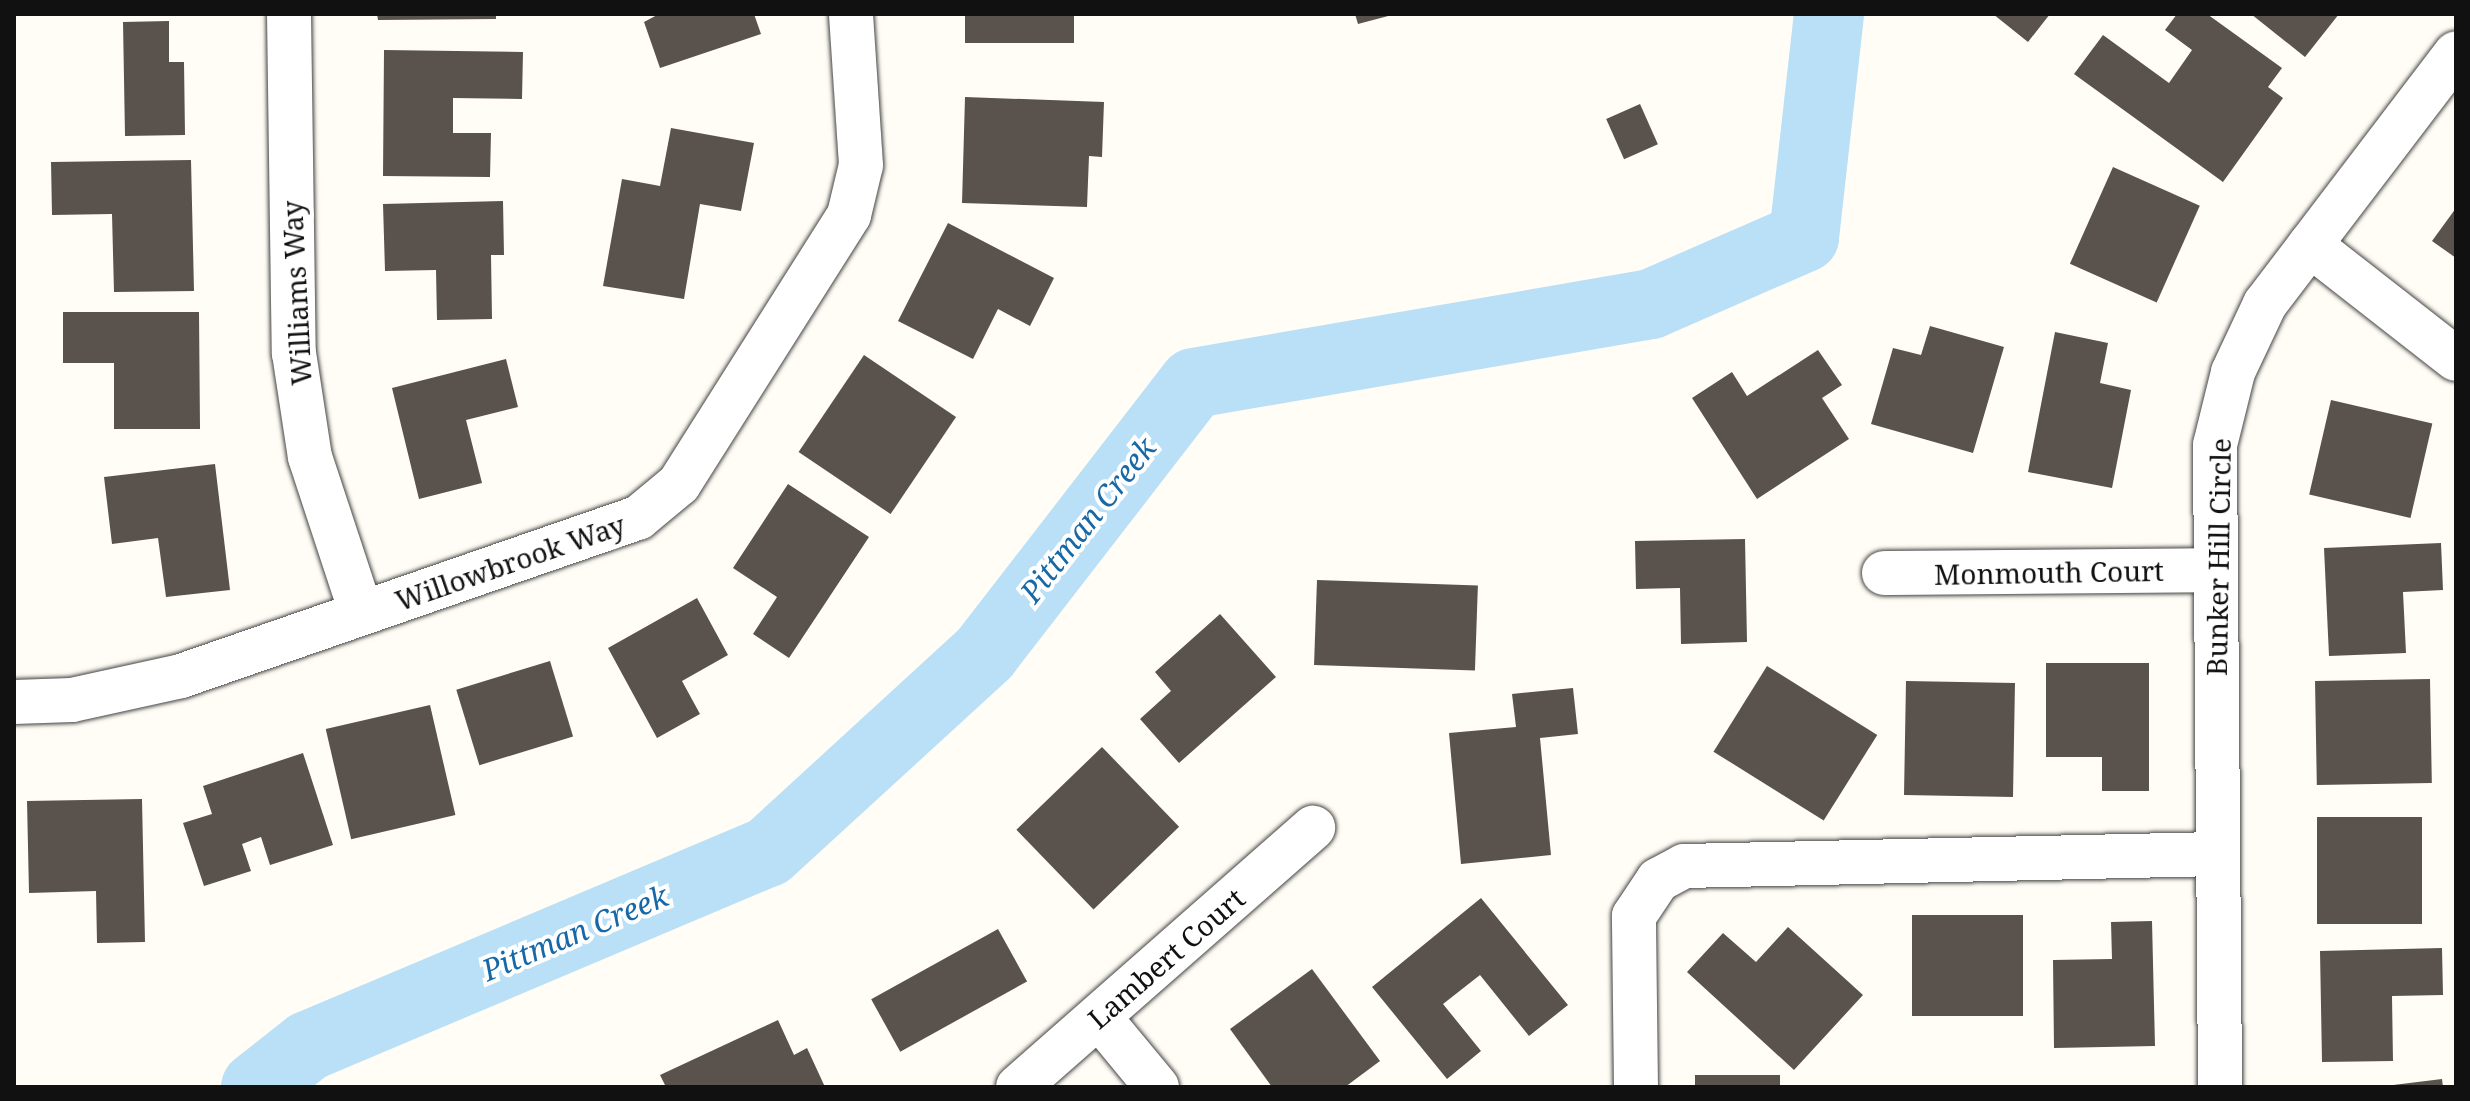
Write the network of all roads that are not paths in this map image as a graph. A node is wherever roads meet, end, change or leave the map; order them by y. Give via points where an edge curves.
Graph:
1 (289, 14) edge
2 (851, 14) edge
3 (2456, 53) edge
4 (2310, 245) junction
5 (2456, 359) edge
6 (2214, 570) junction
7 (1884, 573) dead end
8 (361, 612) junction
9 (14, 702) edge
10 (1313, 828) dead end
11 (2217, 854) junction
12 (1099, 1017) junction
13 (1018, 1087) edge
14 (1157, 1087) edge
15 (1636, 1087) edge
16 (2220, 1087) edge

1 - 8 street, Williams Way via 294,353 310,457
2 - 8 street, Willowbrook Way via 861,165 849,215 679,484 638,518
3 - 4 street, Bunker Hill Circle
4 - 5 street
4 - 6 street, Bunker Hill Circle via 2265,304 2233,372 2215,445
6 - 7 street, Monmouth Court
6 - 11 street, Bunker Hill Circle
8 - 9 street, Willowbrook Way via 130,691
10 - 12 street, Lambert Court
11 - 15 street via 1684,866 1658,880 1634,916
11 - 16 street, Bunker Hill Circle
12 - 13 street, Lambert Court
12 - 14 street

